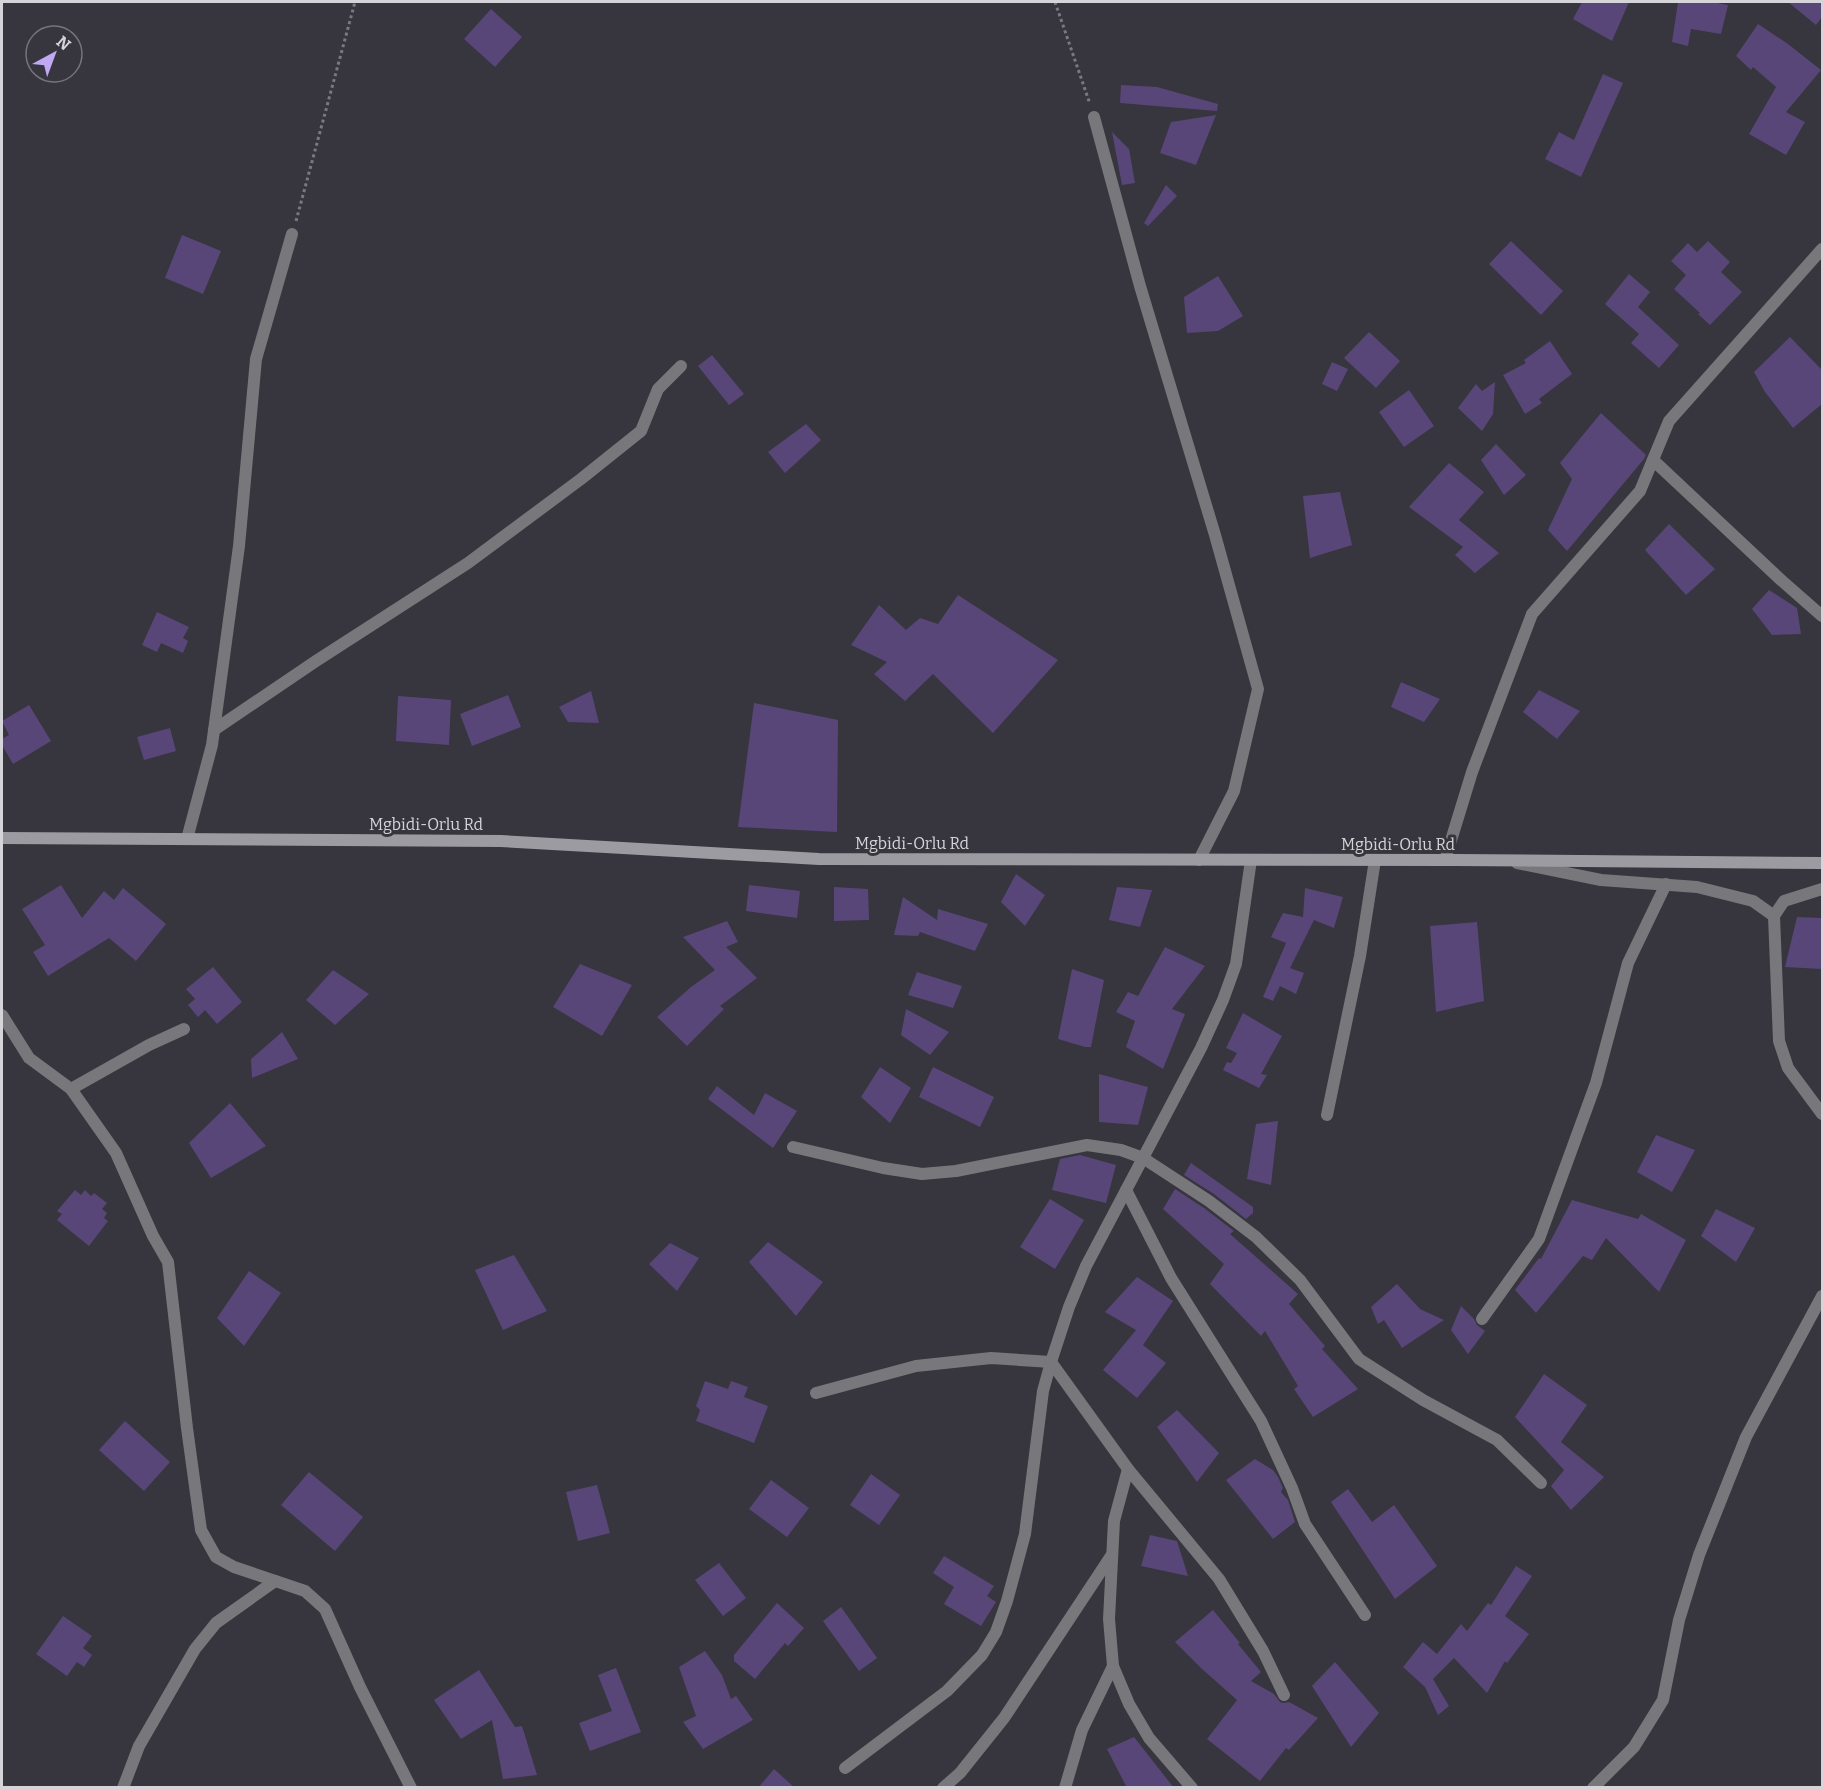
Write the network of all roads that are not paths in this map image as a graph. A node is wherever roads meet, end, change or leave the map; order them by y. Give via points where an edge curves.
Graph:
1 (1094, 117) road end
2 (292, 234) road end
3 (1822, 249) edge
4 (681, 366) dead end
5 (1653, 460) junction
6 (1822, 616) edge
7 (214, 730) junction
8 (2, 838) edge
9 (187, 839) junction
10 (1199, 860) junction
11 (1251, 860) junction
12 (1375, 860) junction
13 (1445, 860) junction
14 (1504, 861) junction
15 (1822, 863) edge
16 (1666, 884) junction
17 (1822, 889) edge
18 (1774, 916) junction
19 (2, 1015) edge
20 (184, 1029) dead end
21 (71, 1089) junction
22 (1822, 1114) edge
23 (1327, 1115) dead end
24 (793, 1147) dead end
25 (1143, 1158) junction
26 (1126, 1190) junction
27 (1822, 1296) edge
28 (1482, 1319) dead end
29 (1051, 1362) junction
30 (816, 1393) dead end
31 (1128, 1469) junction
32 (1541, 1483) dead end
33 (1112, 1555) junction
34 (275, 1581) junction
35 (1365, 1615) dead end
36 (1113, 1666) junction
37 (1284, 1695) dead end
38 (845, 1768) dead end
39 (123, 1788) edge
40 (411, 1788) edge
41 (943, 1788) edge
42 (1065, 1788) edge
43 (1192, 1788) edge
44 (1593, 1788) edge

1 - 10 street via 1258,689 1234,791
2 - 7 street via 256,359 239,546
3 - 5 street via 1669,421
4 - 7 street via 658,389 641,431 581,479 468,563
5 - 6 street
5 - 13 street via 1640,491 1532,614 1472,772
7 - 9 street
8 - 9 main road, Mgbidi-Orlu Rd
9 - 10 main road, Mgbidi-Orlu Rd via 501,841 819,859
10 - 11 main road, Mgbidi-Orlu Rd
11 - 12 main road, Mgbidi-Orlu Rd
11 - 25 street via 1236,964 1223,1000
12 - 13 main road, Mgbidi-Orlu Rd
12 - 23 street via 1360,956
13 - 14 main road, Mgbidi-Orlu Rd
14 - 15 main road, Mgbidi-Orlu Rd
14 - 16 street via 1601,880
16 - 18 street via 1697,886 1753,901
16 - 28 street via 1628,963 1596,1083 1539,1239
17 - 18 street via 1784,901
18 - 22 street via 1779,1041 1788,1068
19 - 21 street via 29,1058
20 - 21 street
21 - 34 street via 116,1153 168,1262 201,1530 216,1557
24 - 25 street via 922,1174 1087,1145
25 - 26 street
25 - 32 street via 1256,1237 1300,1280 1359,1359 1497,1440
26 - 29 street via 1086,1266
26 - 35 street via 1171,1278 1261,1421 1305,1524
27 - 44 street via 1746,1437 1699,1555 1678,1620 1663,1700 1634,1747
29 - 30 street via 991,1358 916,1366
29 - 31 street
29 - 38 street via 1043,1392 1025,1534 996,1632 982,1655 946,1691
31 - 33 street via 1114,1521
31 - 37 street via 1219,1579
33 - 36 street via 1109,1619
33 - 41 street via 1004,1718
34 - 39 street via 216,1623 195,1649 139,1746
34 - 40 street via 305,1592 325,1609
36 - 42 street via 1082,1730
36 - 43 street via 1149,1738

